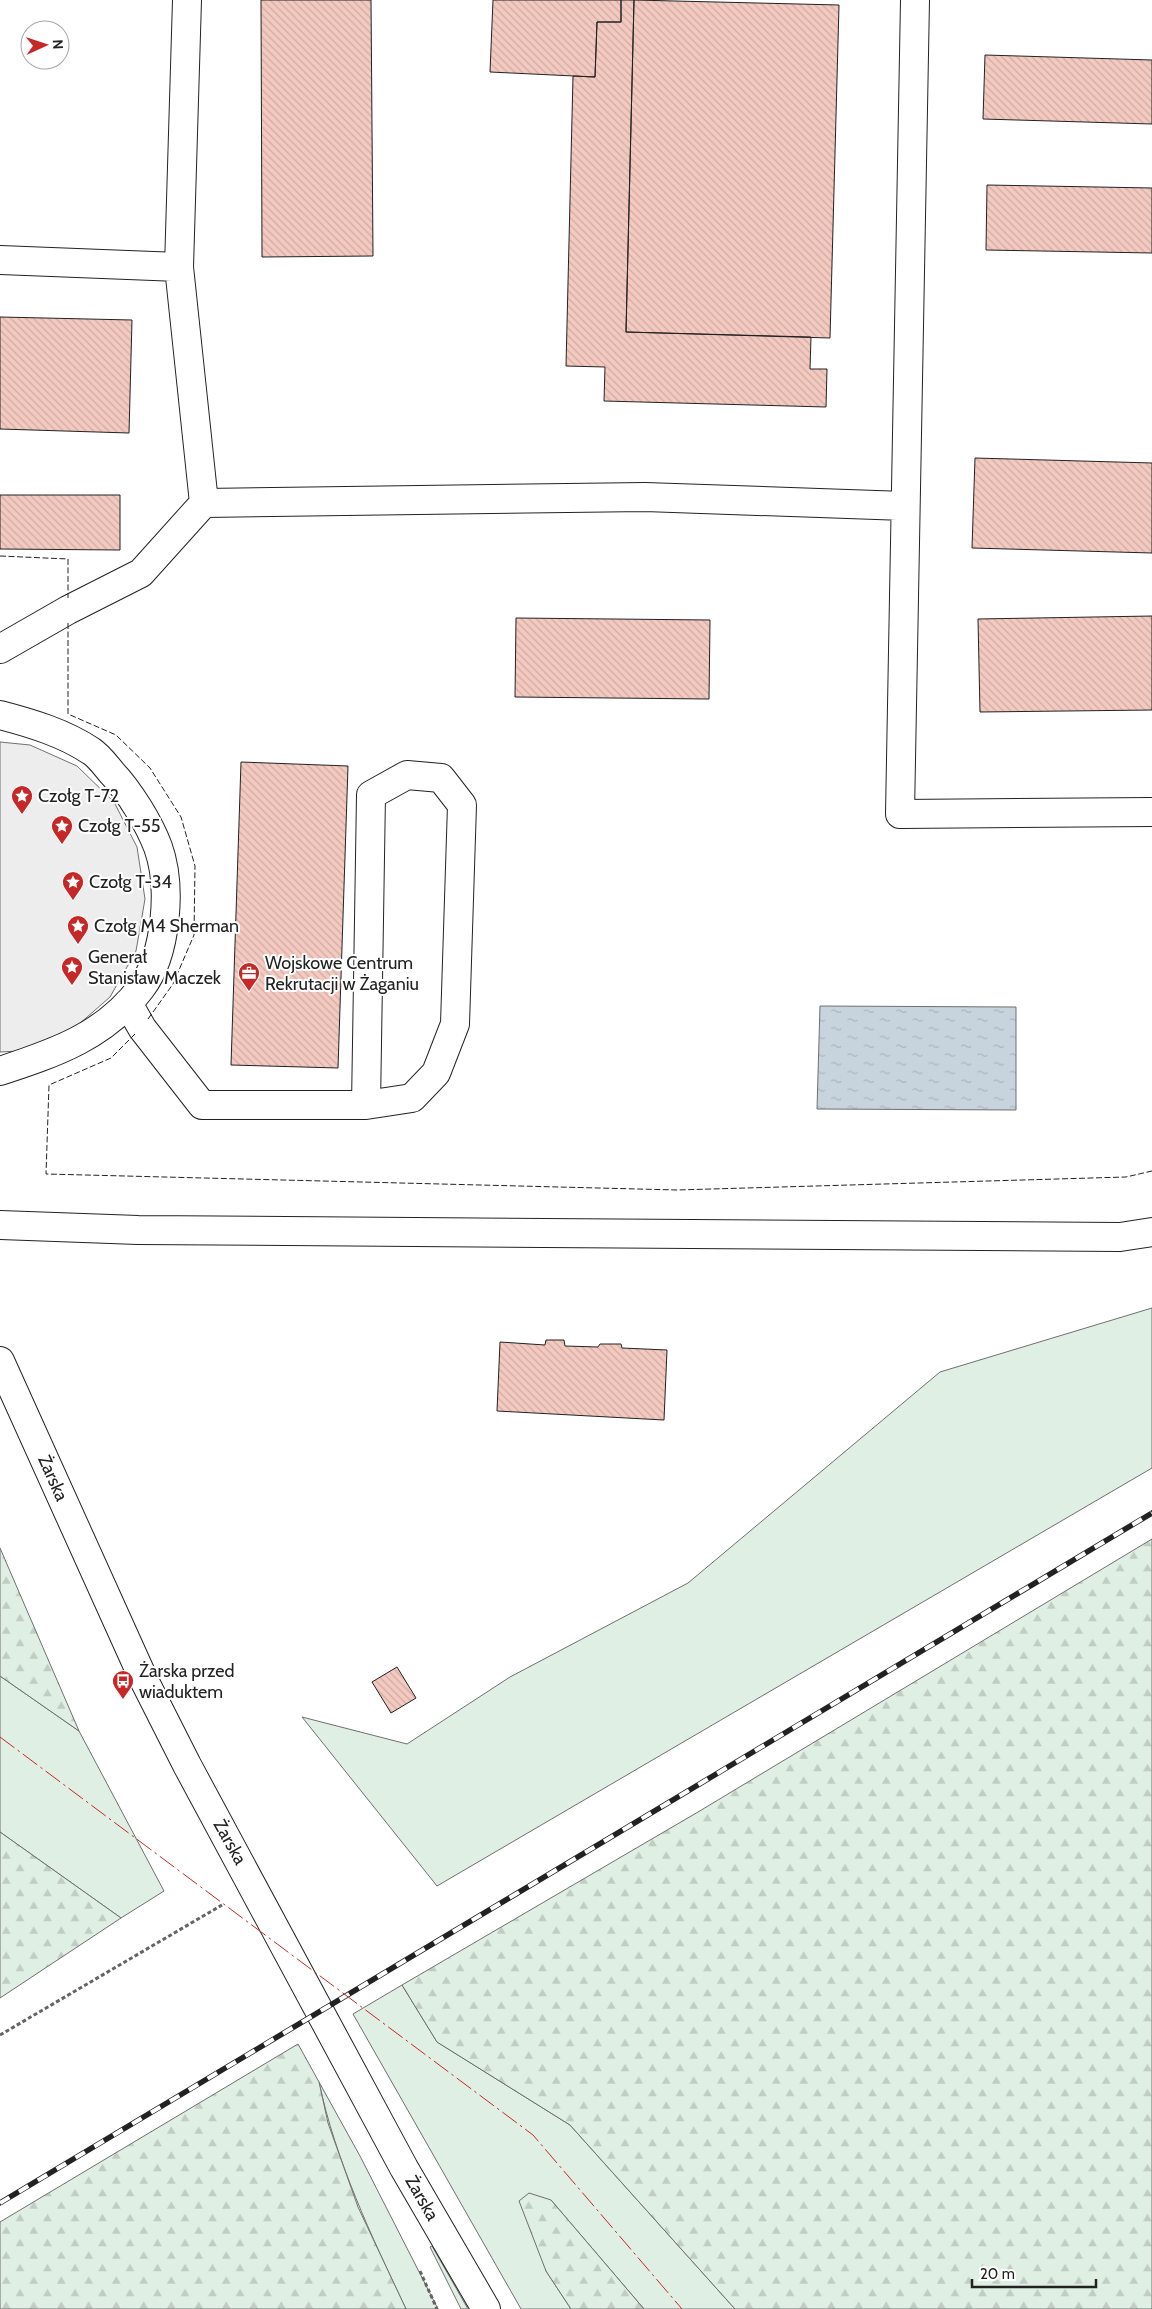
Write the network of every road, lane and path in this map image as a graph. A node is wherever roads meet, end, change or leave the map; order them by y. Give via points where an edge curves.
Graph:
1 (187, 0) edge
2 (915, 0) edge
3 (0, 260) edge
4 (179, 267) junction
5 (204, 503) junction
6 (905, 506) junction
7 (0, 649) edge
8 (0, 715) edge
9 (1152, 812) edge
10 (128, 1003) junction
11 (0, 1071) edge
12 (366, 1105) junction
13 (0, 1225) edge
14 (1152, 1232) edge
15 (0, 1361) edge
16 (254, 1886) junction
17 (0, 2035) edge
18 (486, 2309) edge

1 - 4 street
2 - 6 street
3 - 4 street
4 - 5 street
5 - 6 street via 646,497
5 - 7 street via 142,573
6 - 9 street via 900,814
8 - 10 street via 36,724 92,752 127,789 158,847 167,900 159,954 142,988
10 - 11 street via 80,1042
10 - 12 street via 142,1028 202,1104
12 - 12 street via 371,795 408,776 441,778 462,805 455,1024 436,1072 412,1098
13 - 14 street via 148,1230 1110,1237
15 - 16 street, Żarska via 144,1680
16 - 17 path
16 - 18 street, Żarska via 404,2168

